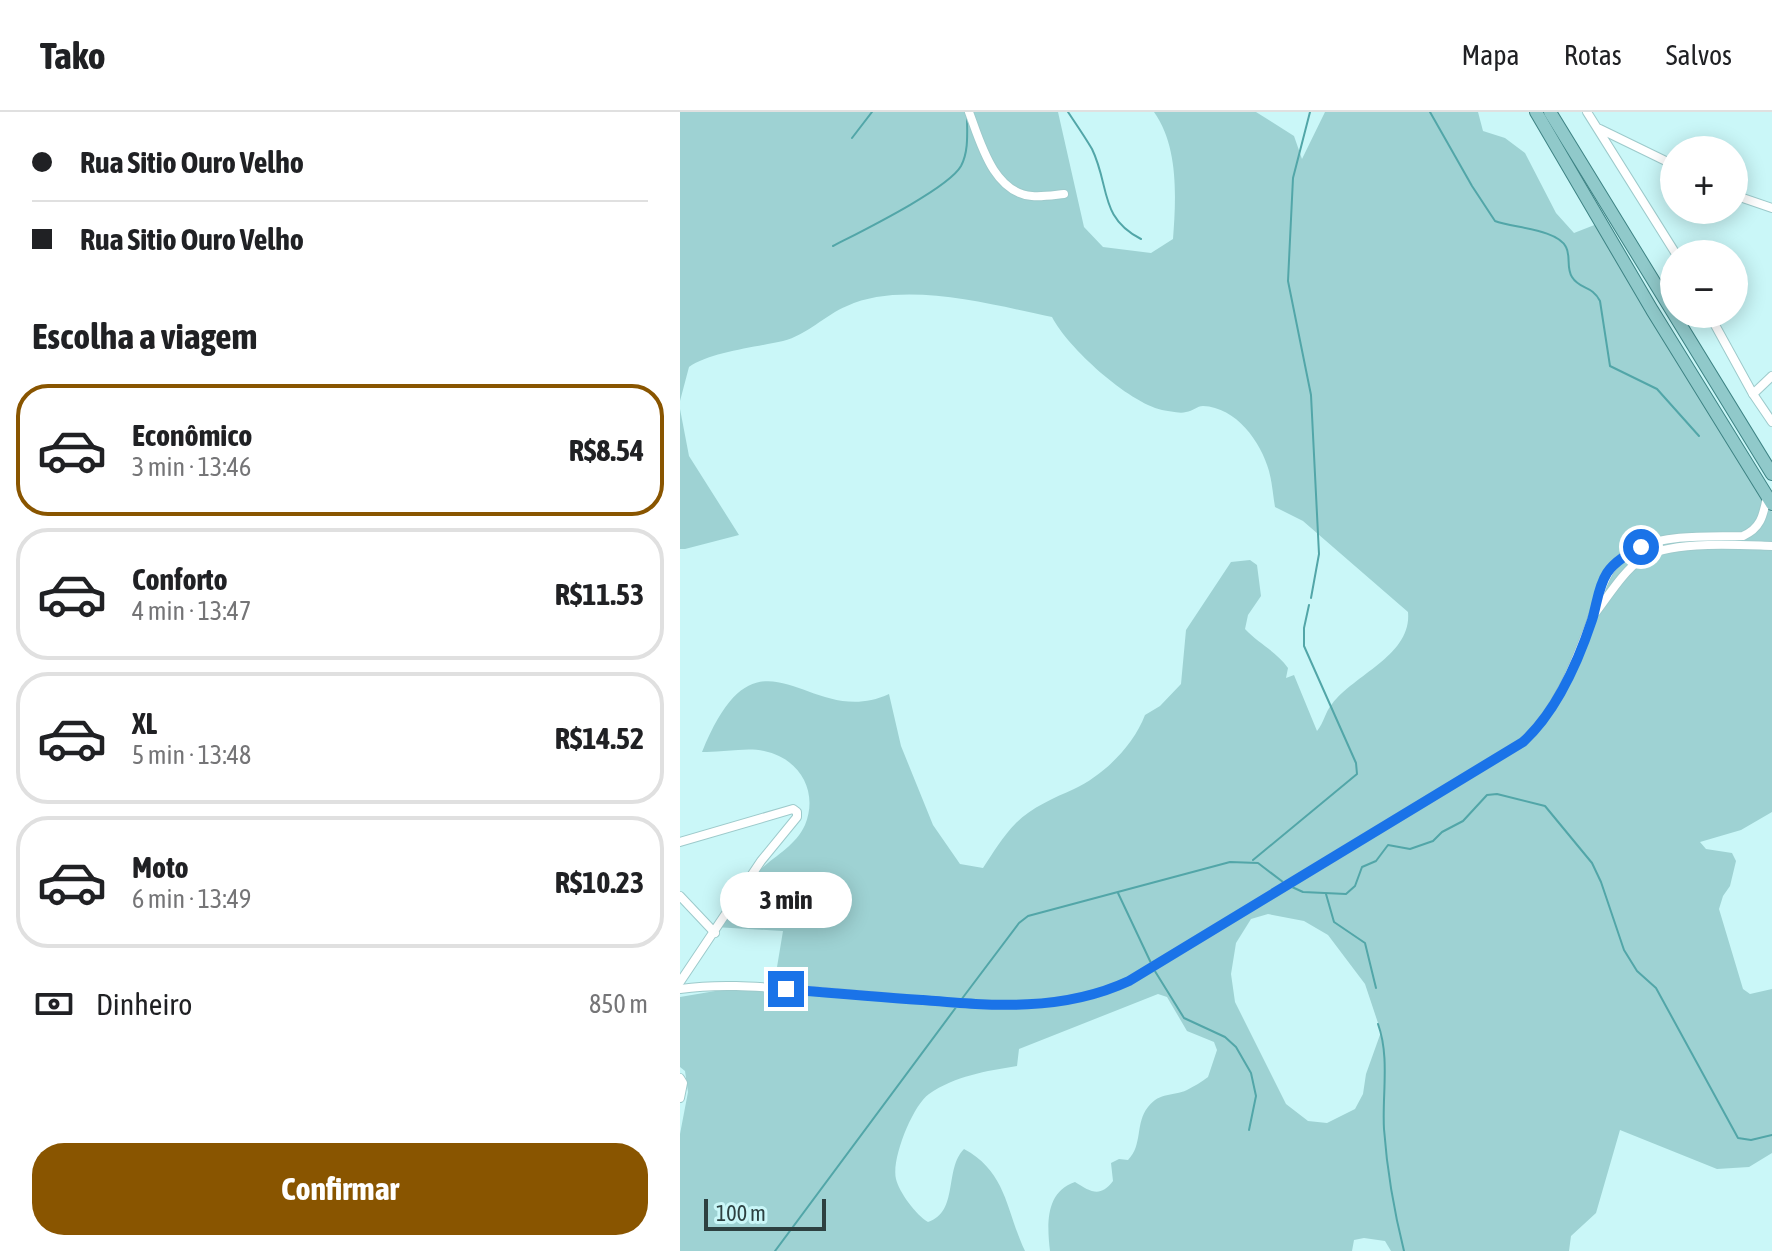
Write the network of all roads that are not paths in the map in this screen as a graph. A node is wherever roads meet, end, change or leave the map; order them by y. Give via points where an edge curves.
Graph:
1 (969, 112) edge
2 (1536, 112) edge
3 (1550, 112) edge
4 (1587, 112) edge
5 (1599, 129) junction
6 (1660, 158) edge
7 (1064, 194) dead end
8 (1748, 200) edge
9 (1772, 208) edge
10 (1667, 240) edge
11 (1717, 328) edge
12 (1772, 376) edge
13 (1753, 394) junction
14 (1772, 422) edge
15 (1772, 474) edge
16 (1770, 501) edge
17 (1772, 546) edge
18 (1593, 616) junction
19 (680, 842) edge
20 (680, 896) edge
21 (715, 933) junction
22 (680, 982) edge
23 (680, 989) edge
24 (680, 1078) edge
25 (680, 1098) edge

1 - 7 street via 992,169 1006,184 1032,197
2 - 16 main road
3 - 15 main road
4 - 5 street
5 - 6 street
5 - 10 street
8 - 9 street
11 - 13 street
12 - 13 street
13 - 14 street
16 - 18 street via 1753,532 1743,536 1668,540 1624,556 1607,573
17 - 18 street via 1693,547 1648,555 1626,573
18 - 23 street via 1552,709 1523,742 1103,993 1053,1004 1007,1006 756,987
19 - 21 street via 797,812
20 - 21 street
21 - 22 street
24 - 25 street

